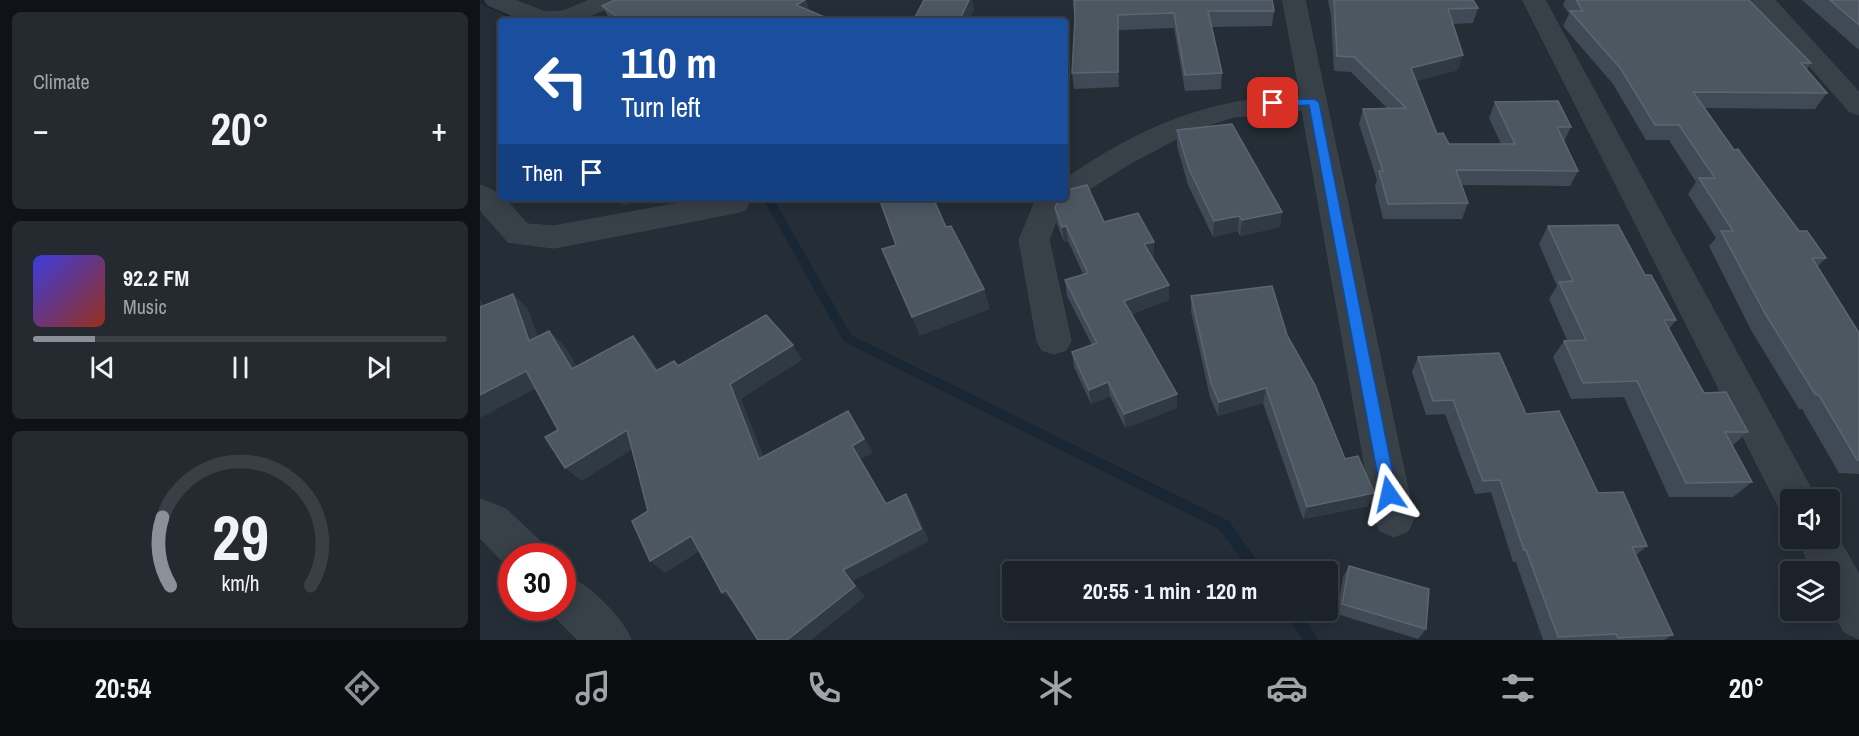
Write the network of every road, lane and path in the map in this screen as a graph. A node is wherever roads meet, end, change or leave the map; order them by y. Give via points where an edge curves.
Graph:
1 (496, 0) edge
2 (608, 0) edge
3 (1294, 0) edge
4 (1534, 0) edge
5 (1762, 0) edge
6 (541, 18) edge
7 (553, 18) edge
8 (1314, 102) junction
9 (1859, 107) edge
10 (1068, 191) edge
11 (480, 195) edge
12 (1054, 201) edge
13 (735, 203) dead end
14 (1054, 341) dead end
15 (1790, 489) edge
16 (480, 518) edge
17 (1394, 518) dead end
18 (513, 543) edge
19 (1823, 549) edge
20 (576, 608) edge
21 (1859, 617) edge
22 (609, 640) edge

1 - 6 street
2 - 7 street via 584,12
3 - 8 street
4 - 15 street
5 - 9 street
8 - 10 street via 1273,103 1219,112 1140,147
8 - 17 street
11 - 13 street via 519,234 554,237
12 - 14 street via 1046,207 1034,240
16 - 18 street via 492,522
19 - 21 street
20 - 22 street

